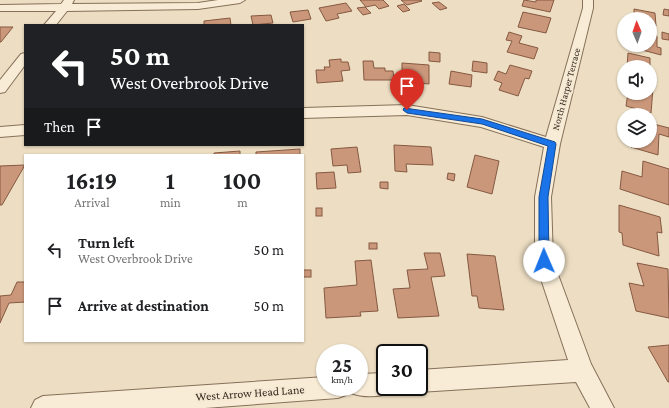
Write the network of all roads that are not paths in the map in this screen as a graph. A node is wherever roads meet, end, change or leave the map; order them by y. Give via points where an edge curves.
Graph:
1 (240, 0) edge
2 (588, 0) edge
3 (67, 4) edge
4 (0, 8) edge
5 (51, 24) edge
6 (24, 58) edge
7 (0, 89) edge
8 (304, 113) edge
9 (24, 130) edge
10 (0, 132) edge
11 (552, 144) junction
12 (582, 370) junction
13 (428, 380) edge
14 (316, 389) edge
15 (43, 408) edge
16 (602, 408) edge

1 - 3 street via 198,6
2 - 11 street, North Harper Terrace
3 - 4 street
3 - 5 street
6 - 7 street
8 - 11 street via 407,110 482,122
9 - 10 street
11 - 12 street, North Harper Terrace via 543,197 544,261
12 - 13 street
12 - 16 street, North Harper Terrace
14 - 15 street, West Arrow Head Lane

